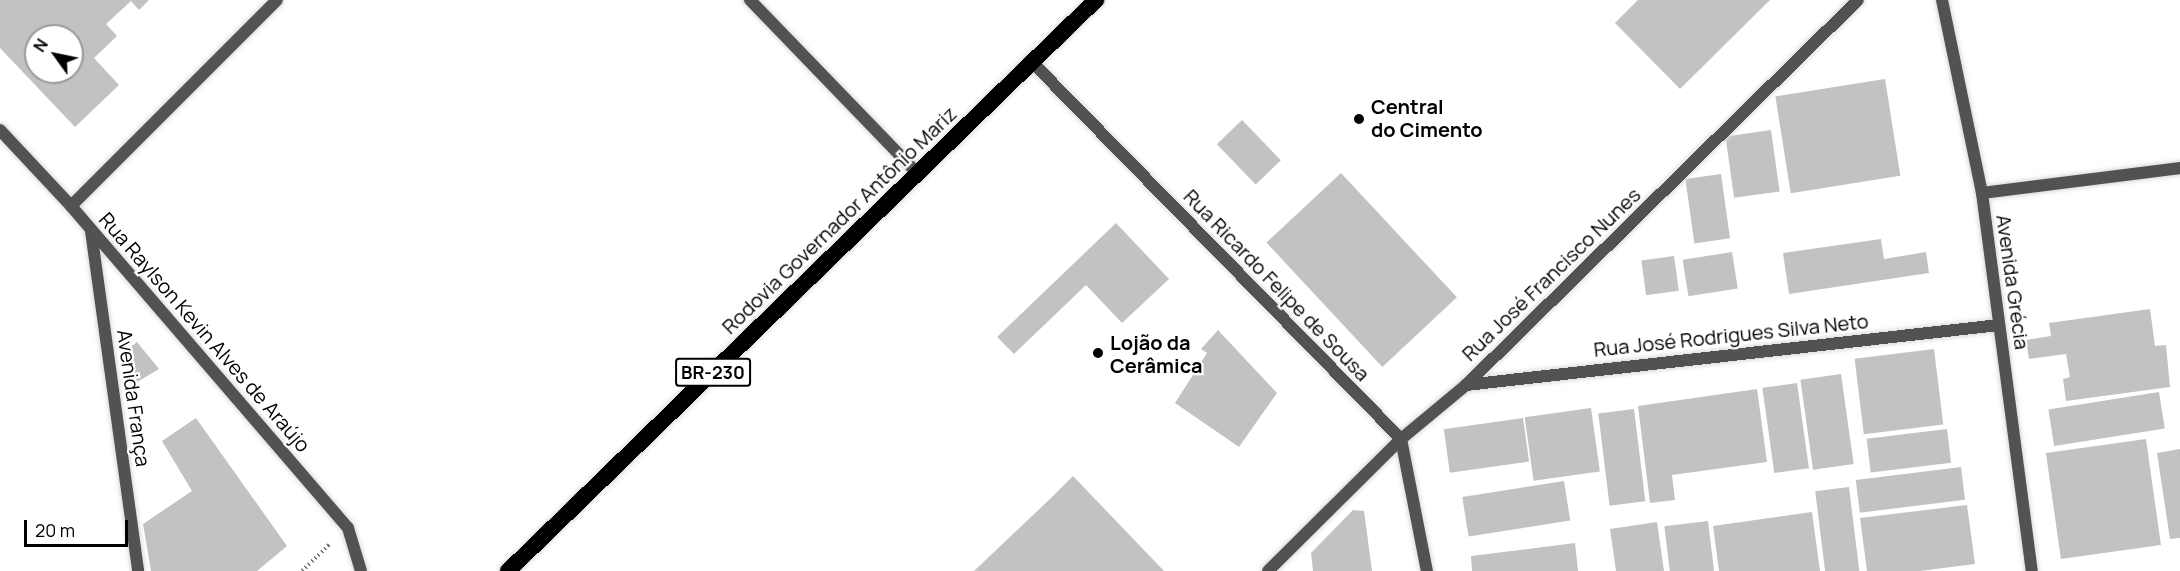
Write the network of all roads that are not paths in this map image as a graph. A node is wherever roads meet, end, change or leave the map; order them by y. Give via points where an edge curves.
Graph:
1 (277, 0) edge
2 (750, 0) edge
3 (1096, 0) edge
4 (1858, 0) edge
5 (1942, 0) edge
6 (1031, 61) junction
7 (0, 130) edge
8 (2180, 168) edge
9 (918, 174) junction
10 (1982, 193) junction
11 (71, 206) junction
12 (91, 230) junction
13 (1999, 325) junction
14 (1466, 385) junction
15 (1401, 439) junction
16 (138, 571) edge
17 (361, 571) edge
18 (508, 571) edge
19 (1269, 571) edge
20 (1427, 571) edge
21 (2032, 571) edge

1 - 11 street
2 - 9 street
3 - 6 highway, Rodovia Governador Antônio Mariz / BR-230
4 - 14 street, Rua José Francisco Nunes
5 - 10 street, Avenida Grécia
6 - 9 highway, Rodovia Governador Antônio Mariz / BR-230
6 - 15 street, Rua Ricardo Felipe de Sousa
7 - 11 street, Rua Raylson Kevin Alves de Araújo
8 - 10 street
9 - 18 highway, Rodovia Governador Antônio Mariz / BR-230
10 - 13 street, Avenida Grécia
11 - 12 street, Rua Raylson Kevin Alves de Araújo
12 - 16 street, Avenida França
12 - 17 street, Rua Raylson Kevin Alves de Araújo via 348,528
13 - 14 street, Rua José Rodrigues Silva Neto
13 - 21 street, Avenida Grécia
14 - 15 street, Rua José Francisco Nunes
15 - 19 street, Rua José Francisco Nunes
15 - 20 street

